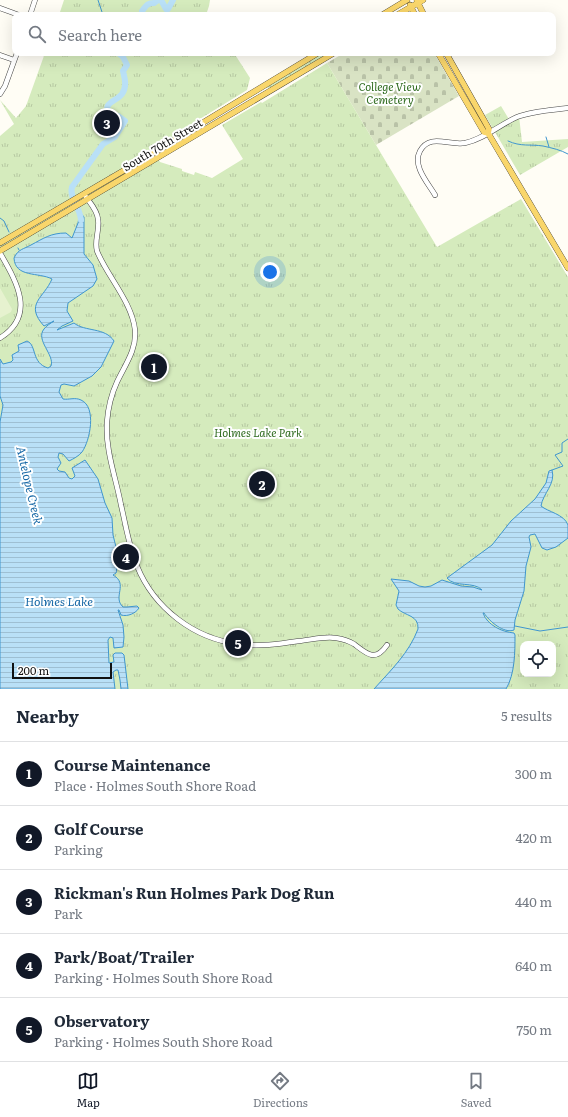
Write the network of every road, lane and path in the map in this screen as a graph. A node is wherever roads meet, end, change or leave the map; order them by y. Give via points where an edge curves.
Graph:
1 (35, 0) edge
2 (407, 0) edge
3 (419, 1) edge
4 (411, 7) junction
5 (0, 8) edge
6 (12, 12) edge
7 (31, 12) edge
8 (387, 12) edge
9 (402, 12) edge
10 (414, 12) edge
11 (423, 12) edge
12 (0, 55) edge
13 (16, 56) edge
14 (313, 56) edge
15 (329, 56) edge
16 (440, 56) edge
17 (448, 56) edge
18 (14, 60) junction
19 (0, 94) edge
20 (568, 108) edge
21 (488, 134) junction
22 (81, 195) junction
23 (435, 196) dead end
24 (87, 202) junction
25 (0, 243) edge
26 (0, 252) edge
27 (568, 268) edge
28 (0, 338) edge
29 (387, 645) dead end

1 - 7 street
2 - 4 main road
2 - 8 main road
3 - 4 main road
3 - 11 main road
4 - 9 main road
4 - 10 main road
5 - 6 street
12 - 18 street
13 - 18 street
14 - 22 main road, South 70th Street
15 - 24 main road, South 70th Street
16 - 21 main road via 484,132
17 - 21 main road via 489,129
18 - 19 street
20 - 21 street via 520,116
21 - 23 street via 463,143 437,140 423,147 418,158 418,166
21 - 27 main road
22 - 24 street
22 - 25 main road, South 70th Street
24 - 26 main road, South 70th Street
24 - 29 street via 99,220 97,251 130,311 134,325 131,354 110,401 107,437 132,552 139,571 151,591 165,609 178,620 202,634 224,642 260,646 333,637 346,640 366,654 372,655 382,652
26 - 28 street via 17,283 21,304 19,315 11,329

